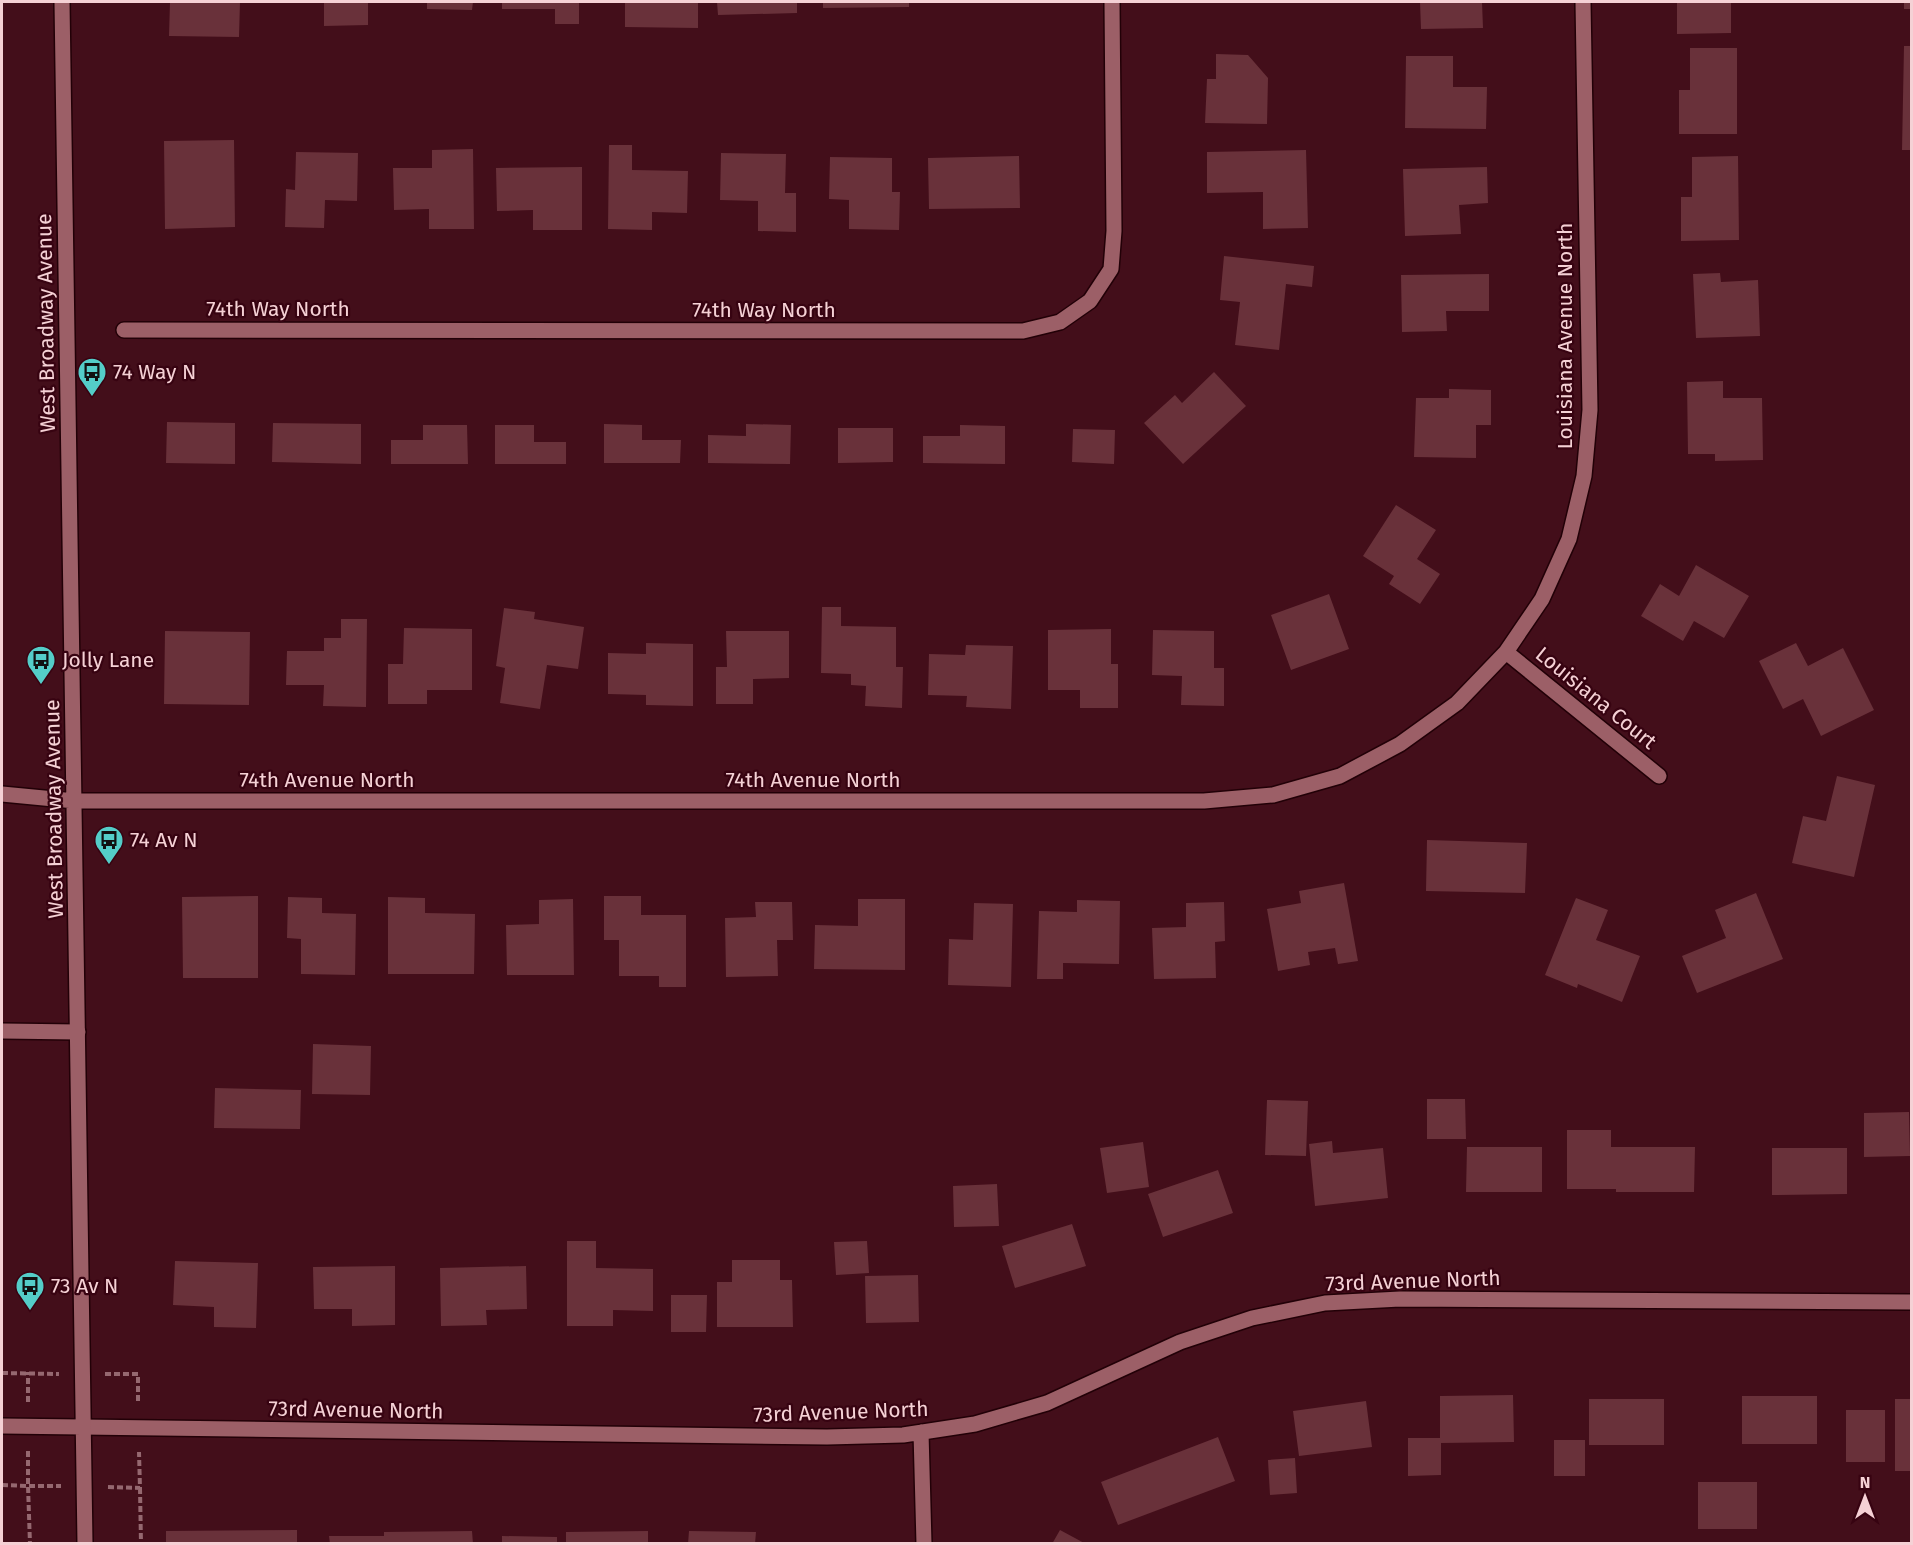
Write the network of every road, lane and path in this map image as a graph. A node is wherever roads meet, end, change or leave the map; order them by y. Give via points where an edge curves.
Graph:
1 (62, 2) edge
2 (1112, 2) edge
3 (1583, 2) edge
4 (124, 330) dead end
5 (1506, 652) junction
6 (1659, 776) dead end
7 (2, 794) edge
8 (75, 801) junction
9 (2, 1030) edge
10 (78, 1032) junction
11 (1911, 1302) edge
12 (28, 1372) dead end
13 (2, 1373) edge
14 (2, 1426) edge
15 (82, 1427) junction
16 (921, 1432) junction
17 (2, 1485) edge
18 (140, 1488) dead end
19 (30, 1544) edge
20 (85, 1544) edge
21 (141, 1544) edge
22 (924, 1544) edge

1 - 8 street, West Broadway Avenue
2 - 4 street, 74th Way North via 1114,231 1110,269 1090,301 1060,322 1023,331
3 - 5 street, Louisiana Avenue North via 1590,410 1584,476 1569,539 1542,599
5 - 6 street, Louisiana Court
5 - 8 street, 74th Avenue North via 1457,703 1400,744 1340,776 1273,795 1204,801
7 - 8 street, 74th Avenue North
8 - 10 street, West Broadway Avenue
9 - 10 street
10 - 15 street, West Broadway Avenue
11 - 16 street, 73rd Avenue North via 1400,1299 1325,1303 1252,1318 1180,1342 1047,1403 975,1424
12 - 13 path
14 - 15 street, 73rd Avenue North
15 - 16 street, 73rd Avenue North via 827,1437
15 - 20 street, West Broadway Avenue
16 - 22 street
17 - 19 path via 28,1486
18 - 21 path

